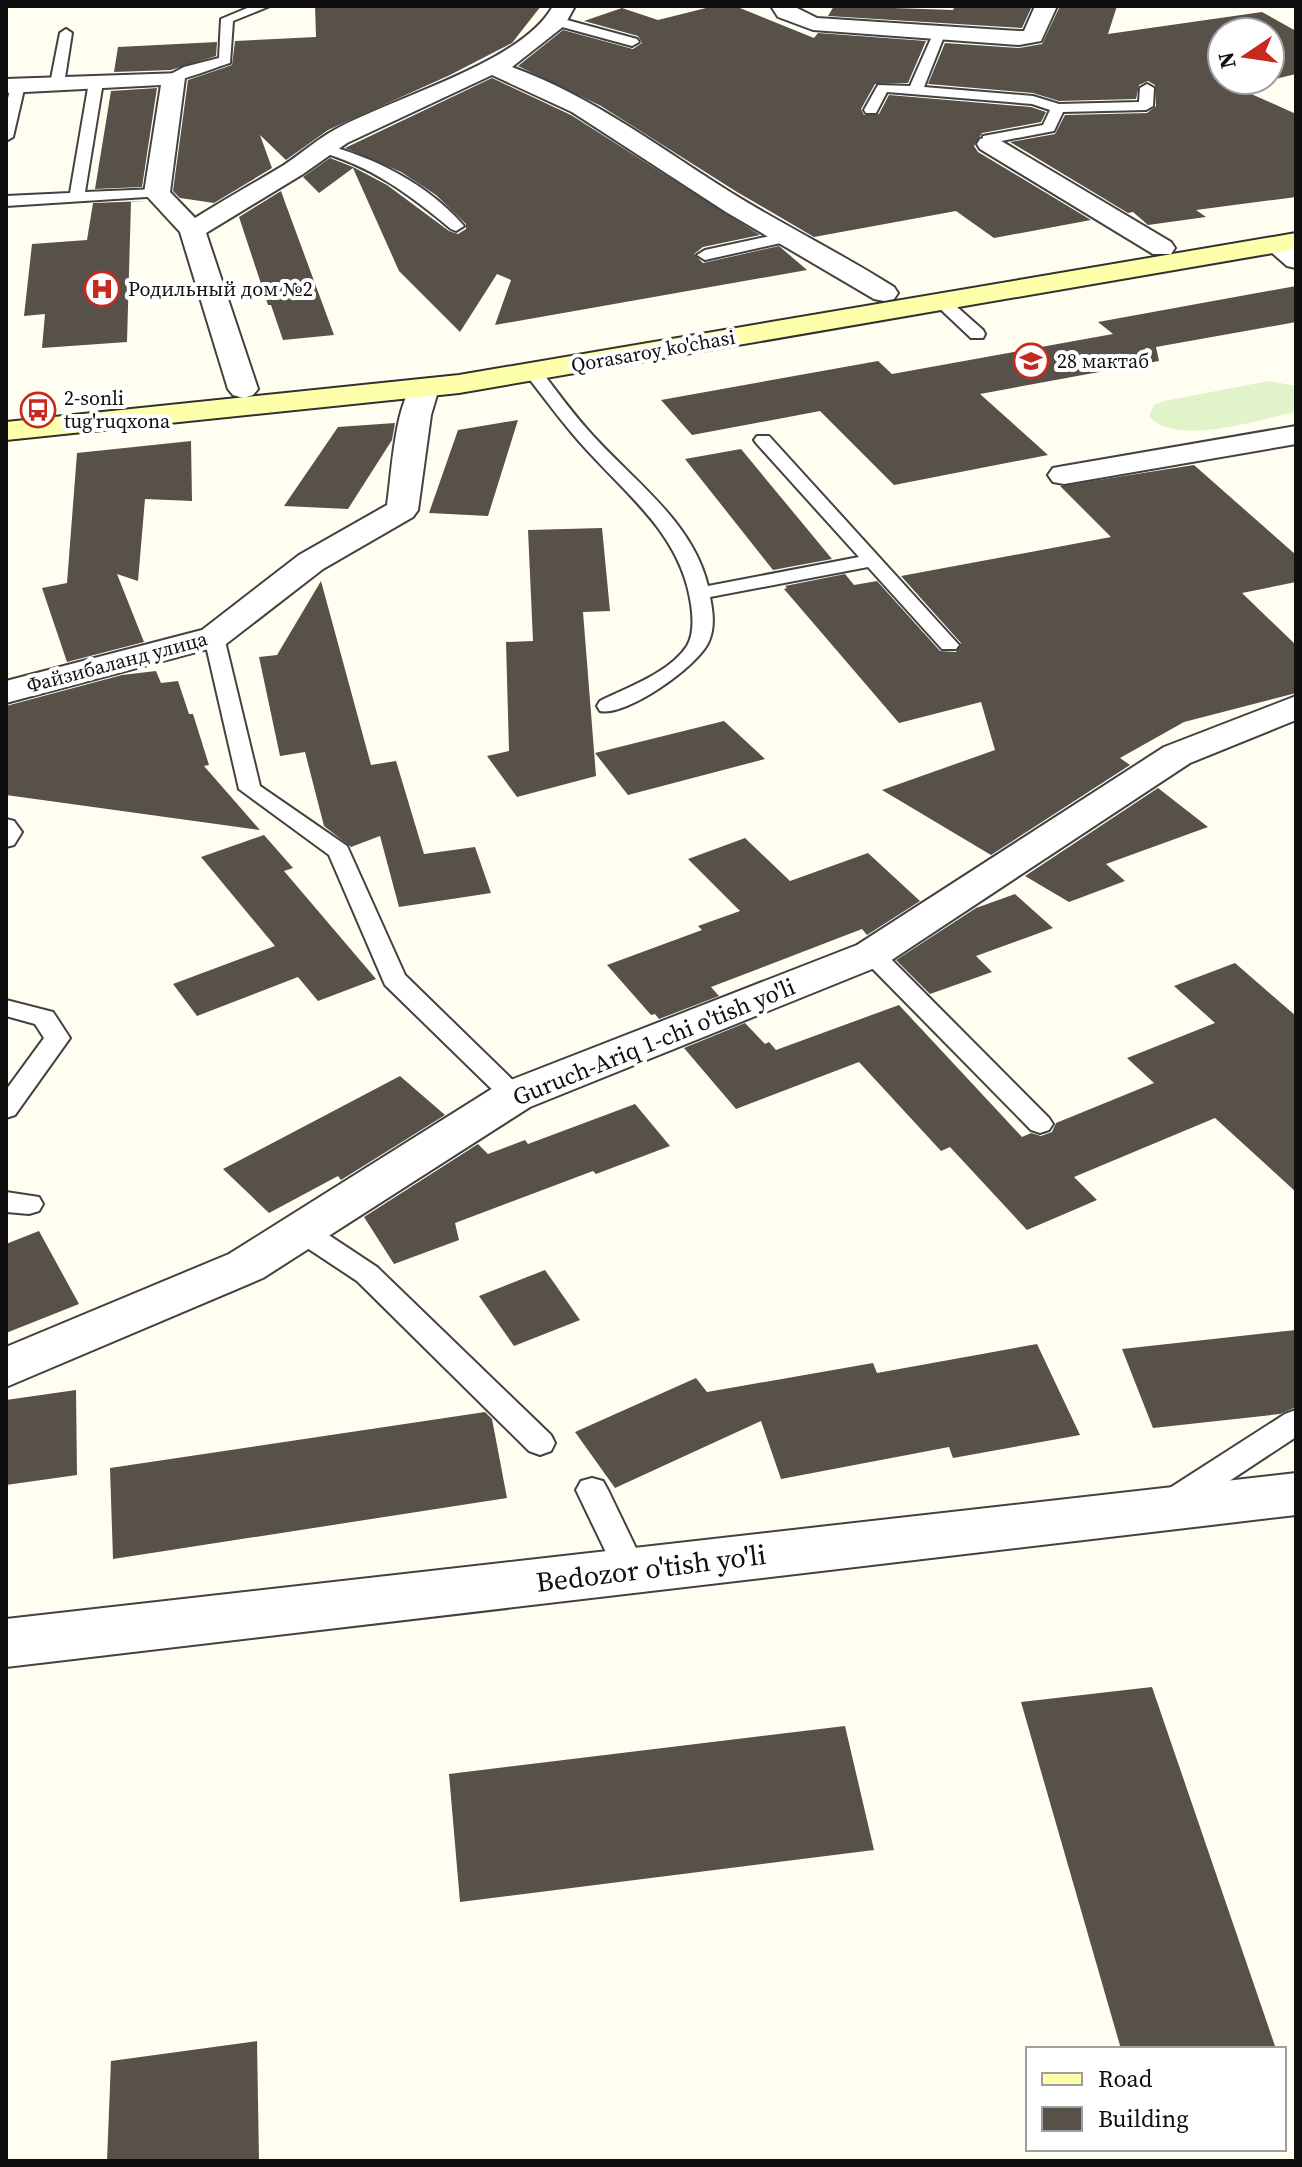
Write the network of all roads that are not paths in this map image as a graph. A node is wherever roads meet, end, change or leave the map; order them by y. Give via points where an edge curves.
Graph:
1 (264, 6) edge
2 (782, 6) edge
3 (1046, 6) edge
4 (560, 13) edge
5 (66, 33) dead end
6 (939, 34) junction
7 (632, 42) dead end
8 (491, 67) junction
9 (174, 78) junction
10 (96, 82) junction
11 (57, 84) junction
12 (12, 86) edge
13 (1147, 88) dead end
14 (916, 89) junction
15 (1058, 108) junction
16 (871, 110) dead end
17 (6, 137) edge
18 (989, 144) joint
19 (322, 148) junction
20 (157, 193) junction
21 (77, 197) junction
22 (6, 201) edge
23 (456, 226) dead end
24 (192, 230) junction
25 (789, 237) junction
26 (1291, 243) edge
27 (1162, 248) junction
28 (705, 255) dead end
29 (884, 293) junction
30 (942, 302) junction
31 (977, 334) dead end
32 (533, 372) junction
33 (424, 388) junction
34 (243, 389) junction
35 (6, 413) edge
36 (6, 431) edge
37 (1296, 435) edge
38 (763, 440) dead end
39 (1064, 475) dead end
40 (870, 561) junction
41 (701, 593) junction
42 (214, 637) junction
43 (949, 645) dead end
44 (6, 692) edge
45 (608, 706) dead end
46 (1296, 707) edge
47 (6, 826) edge
48 (6, 840) edge
49 (872, 954) junction
50 (6, 1008) edge
51 (514, 1096) junction
52 (6, 1109) edge
53 (1040, 1124) dead end
54 (302, 1231) junction
55 (6, 1368) edge
56 (1296, 1422) edge
57 (540, 1443) dead end
58 (592, 1490) dead end
59 (1296, 1494) edge
60 (1164, 1508) junction
61 (631, 1571) junction
62 (6, 1643) edge

1 - 9 lane via 227,19 225,60
2 - 6 street via 813,24
3 - 6 street via 1033,36
4 - 7 lane
4 - 8 street via 509,60
5 - 11 lane
6 - 14 lane
8 - 19 street
8 - 25 street via 562,95 607,120
9 - 10 street
9 - 20 street
10 - 11 street
10 - 21 lane
11 - 12 street
12 - 17 lane
13 - 15 lane via 1146,106
14 - 15 lane via 1033,100
14 - 16 lane via 883,88
15 - 18 lane via 1049,128 988,139
18 - 27 street
19 - 23 lane via 385,169
19 - 24 street
20 - 21 lane
20 - 24 street
21 - 22 lane
24 - 34 street
25 - 28 lane
25 - 29 street
26 - 27 main road, Qorasaroy ko'chasi
26 - 30 main road, Qorasaroy ko'chasi
27 - 29 main road, Qorasaroy ko'chasi
29 - 34 main road, Qorasaroy ko'chasi via 451,367
30 - 31 lane
30 - 32 main road, Qorasaroy ko'chasi
32 - 33 main road, Qorasaroy ko'chasi
32 - 41 lane via 591,444 665,519 694,568
33 - 36 main road, Qorasaroy ko'chasi
33 - 42 street, Файзибаланд улица via 402,510 311,562
34 - 35 main road, Qorasaroy ko'chasi
37 - 39 street
38 - 40 lane
40 - 41 lane
40 - 43 lane
41 - 45 lane via 704,628 696,647 680,664
42 - 44 street, Файзибаланд улица
42 - 51 lane via 250,789 339,851 394,979
46 - 49 street, Guruch-Ariq 1-chi o'tish yo'li via 1177,755
47 - 48 lane via 11,832
49 - 51 street, Guruch-Ariq 1-chi o'tish yo'li
49 - 53 lane
50 - 52 lane via 44,1018 57,1038
51 - 54 street, Guruch-Ariq 1-chi o'tish yo'li
54 - 55 street, Guruch-Ariq 1-chi o'tish yo'li via 246,1266
54 - 57 lane via 367,1274
56 - 60 lane
58 - 61 lane
59 - 60 street, Bedozor o'tish yo'li
60 - 61 street, Bedozor o'tish yo'li
61 - 62 street, Bedozor o'tish yo'li

